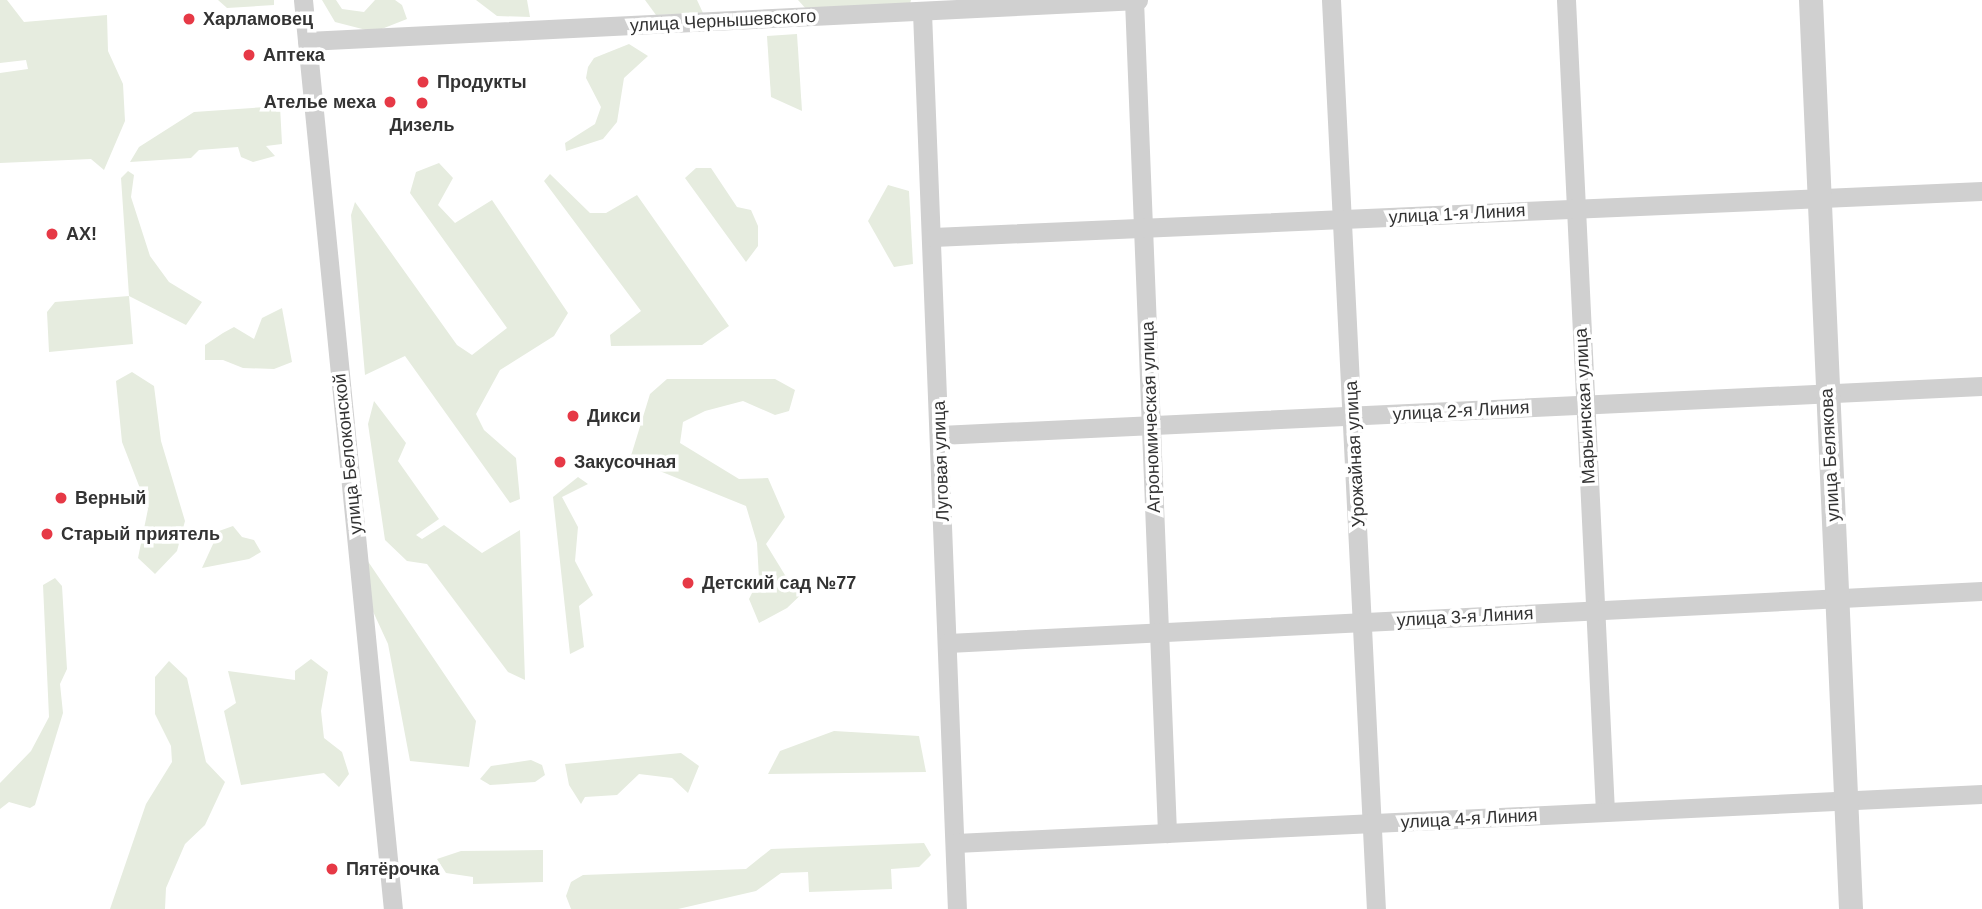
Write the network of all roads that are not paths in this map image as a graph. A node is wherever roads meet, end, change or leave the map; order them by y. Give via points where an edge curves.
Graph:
1 (303, 0) edge
2 (1136, 0) edge
3 (1331, 0) edge
4 (1566, 0) edge
5 (1811, 0) edge
6 (922, 12) junction
7 (307, 41) junction
8 (1982, 191) edge
9 (1819, 198) junction
10 (1575, 209) junction
11 (1342, 219) junction
12 (1144, 228) junction
13 (933, 237) junction
14 (1982, 386) edge
15 (1828, 394) junction
16 (1585, 405) junction
17 (1353, 416) junction
18 (1151, 425) junction
19 (940, 435) junction
20 (1982, 591) edge
21 (1837, 599) junction
22 (1595, 611) junction
23 (1364, 622) junction
24 (1159, 633) junction
25 (948, 643) junction
26 (1982, 794) edge
27 (1846, 801) junction
28 (1605, 812) junction
29 (1374, 823) junction
30 (1167, 833) junction
31 (956, 843) junction
32 (393, 909) edge
33 (957, 909) edge
34 (1376, 909) edge
35 (1851, 909) edge

1 - 7 street, улица Белоконской
2 - 6 street, улица Чернышевского
2 - 12 street, Агрономическая улица
3 - 11 street, Урожайная улица
4 - 10 street, Марьинская улица
5 - 9 street, улица Белякова
6 - 7 street, улица Чернышевского
6 - 13 street, Луговая улица
7 - 32 street, улица Белоконской
8 - 9 street, улица 1-я Линия
9 - 10 street, улица 1-я Линия
9 - 15 street, улица Белякова
10 - 11 street, улица 1-я Линия
10 - 16 street, Марьинская улица
11 - 12 street, улица 1-я Линия
11 - 17 street, Урожайная улица
12 - 13 street, улица 1-я Линия
12 - 18 street, Агрономическая улица
13 - 19 street, Луговая улица
14 - 15 street, улица 2-я Линия
15 - 16 street, улица 2-я Линия
15 - 21 street, улица Белякова
16 - 17 street, улица 2-я Линия
16 - 22 street, Марьинская улица
17 - 18 street, улица 2-я Линия
17 - 23 street, Урожайная улица
18 - 19 street, улица 2-я Линия
18 - 24 street, Агрономическая улица
19 - 25 street, Луговая улица
20 - 21 street, улица 3-я Линия
21 - 22 street, улица 3-я Линия
21 - 27 street, улица Белякова
22 - 23 street, улица 3-я Линия
22 - 28 street, Марьинская улица
23 - 24 street, улица 3-я Линия
23 - 29 street, Урожайная улица
24 - 25 street, улица 3-я Линия
24 - 30 street, Агрономическая улица
25 - 31 street, Луговая улица
26 - 27 street, улица 4-я Линия
27 - 28 street, улица 4-я Линия
27 - 35 street, улица Белякова
28 - 29 street, улица 4-я Линия
29 - 30 street, улица 4-я Линия
29 - 34 street, Урожайная улица
30 - 31 street, улица 4-я Линия
31 - 33 street, Луговая улица

